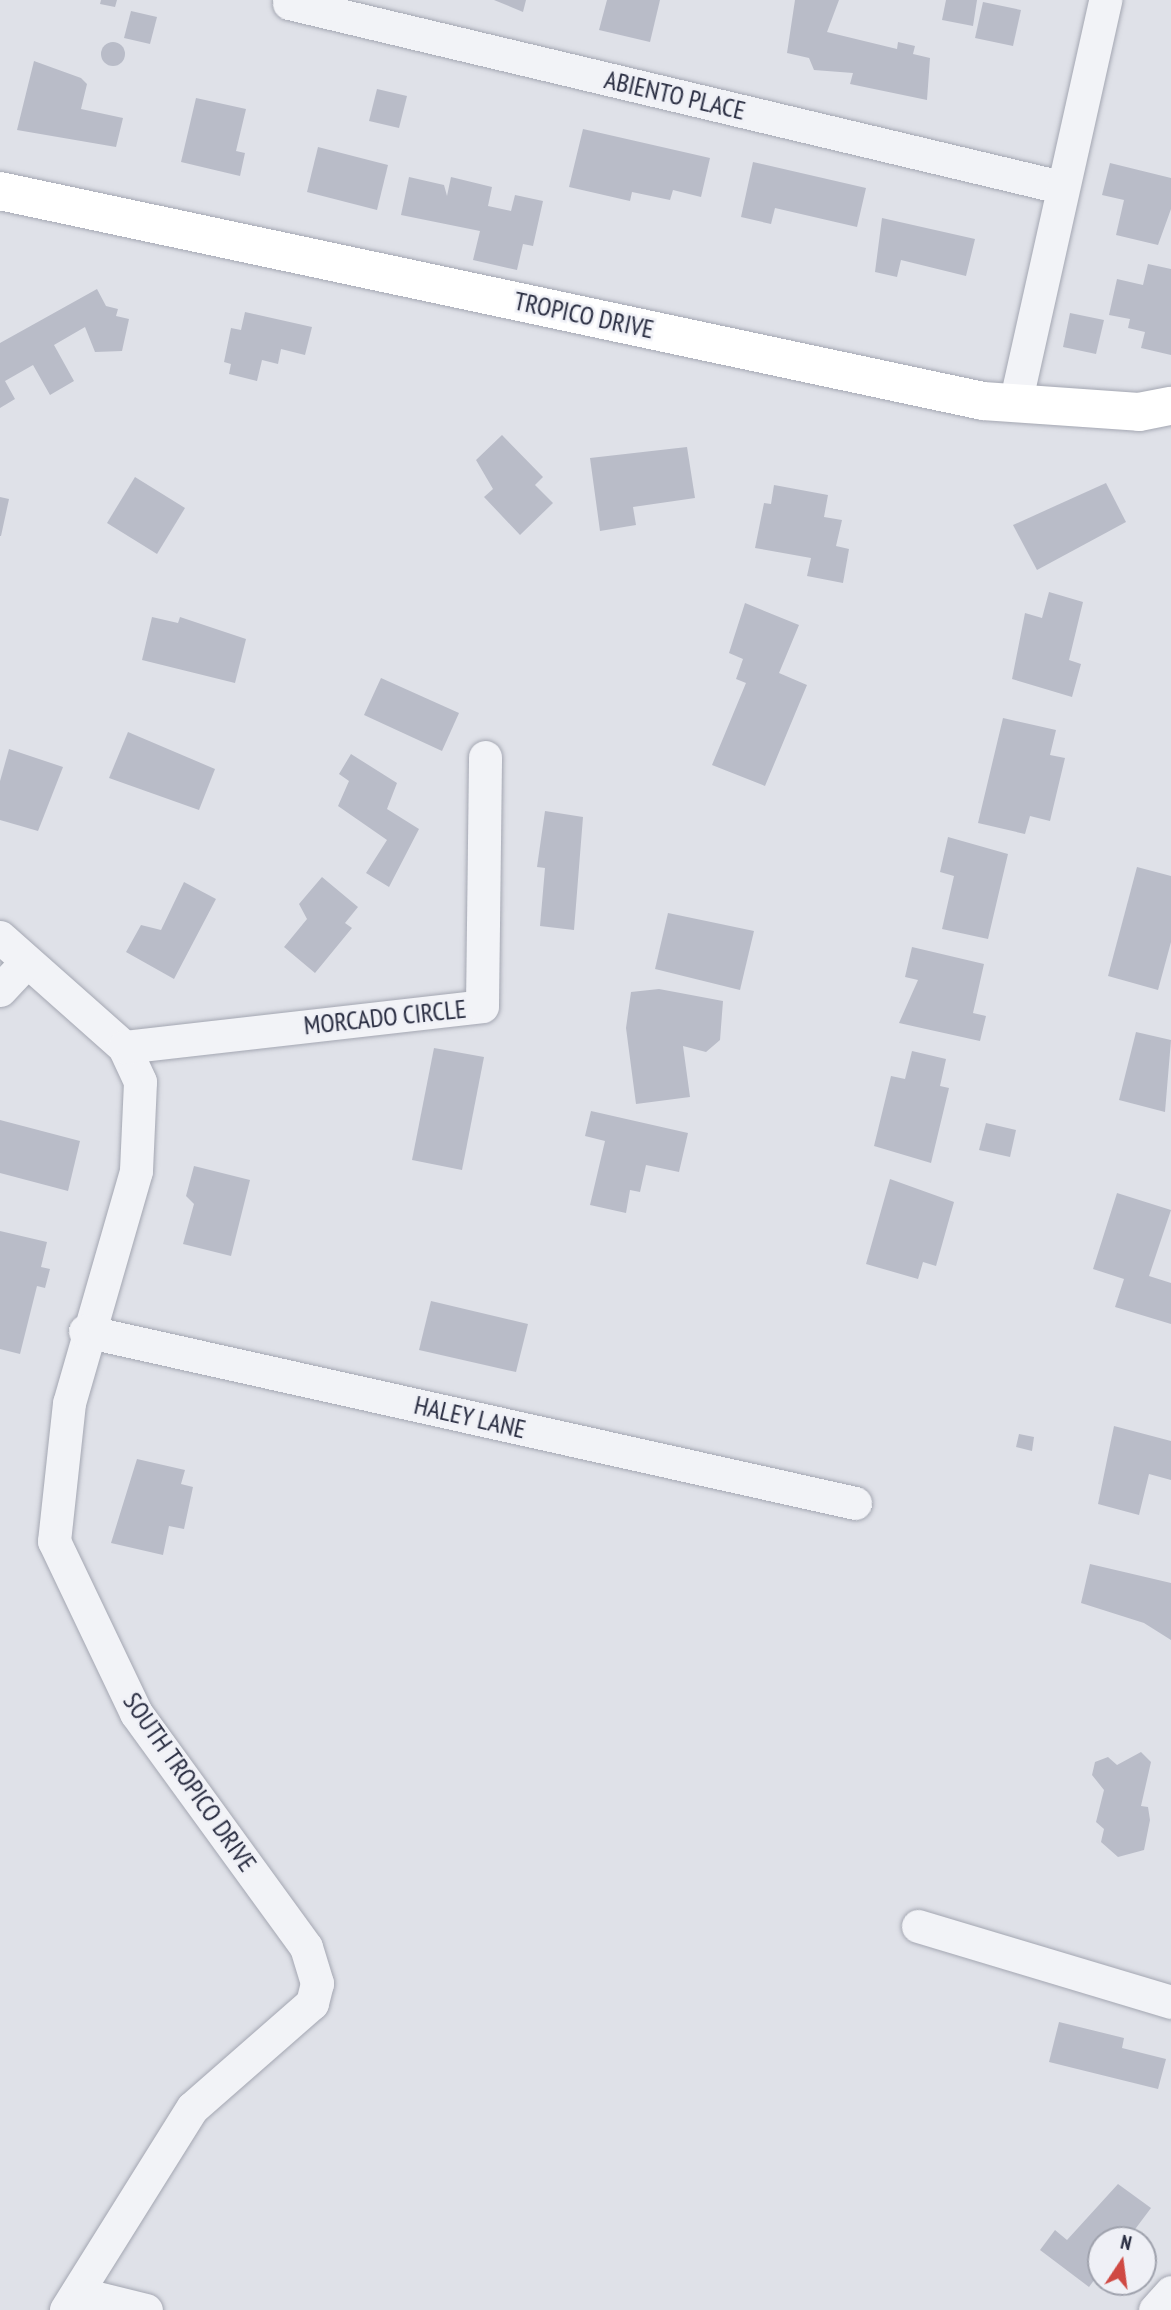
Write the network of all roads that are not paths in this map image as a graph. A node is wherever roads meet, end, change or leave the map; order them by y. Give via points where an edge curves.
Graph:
1 (1104, 0) edge
2 (289, 3) dead end
3 (1060, 187) junction
4 (0, 191) edge
5 (1016, 404) junction
6 (1171, 406) edge
7 (485, 757) dead end
8 (0, 937) edge
9 (24, 964) junction
10 (0, 990) edge
11 (124, 1046) junction
12 (85, 1331) junction
13 (855, 1503) dead end
14 (918, 1926) dead end
15 (1171, 2003) edge
16 (1171, 2292) edge
17 (72, 2302) edge
18 (146, 2310) edge
19 (1154, 2310) edge

1 - 3 street
2 - 3 street, ABIENTO PLACE
3 - 5 street
4 - 5 street, TROPICO DRIVE
5 - 6 street, TROPICO DRIVE via 1139,412
7 - 11 street, MORCADO CIRCLE via 482,1006
8 - 9 street, SOUTH TROPICO DRIVE
9 - 10 street
9 - 11 street, SOUTH TROPICO DRIVE
11 - 12 street, SOUTH TROPICO DRIVE via 139,1082 136,1171
12 - 13 street, HALEY LANE
12 - 17 street, SOUTH TROPICO DRIVE via 69,1403 54,1541 136,1713 306,1947 317,1983 312,2003 192,2108
14 - 15 street
16 - 19 street
17 - 18 street

